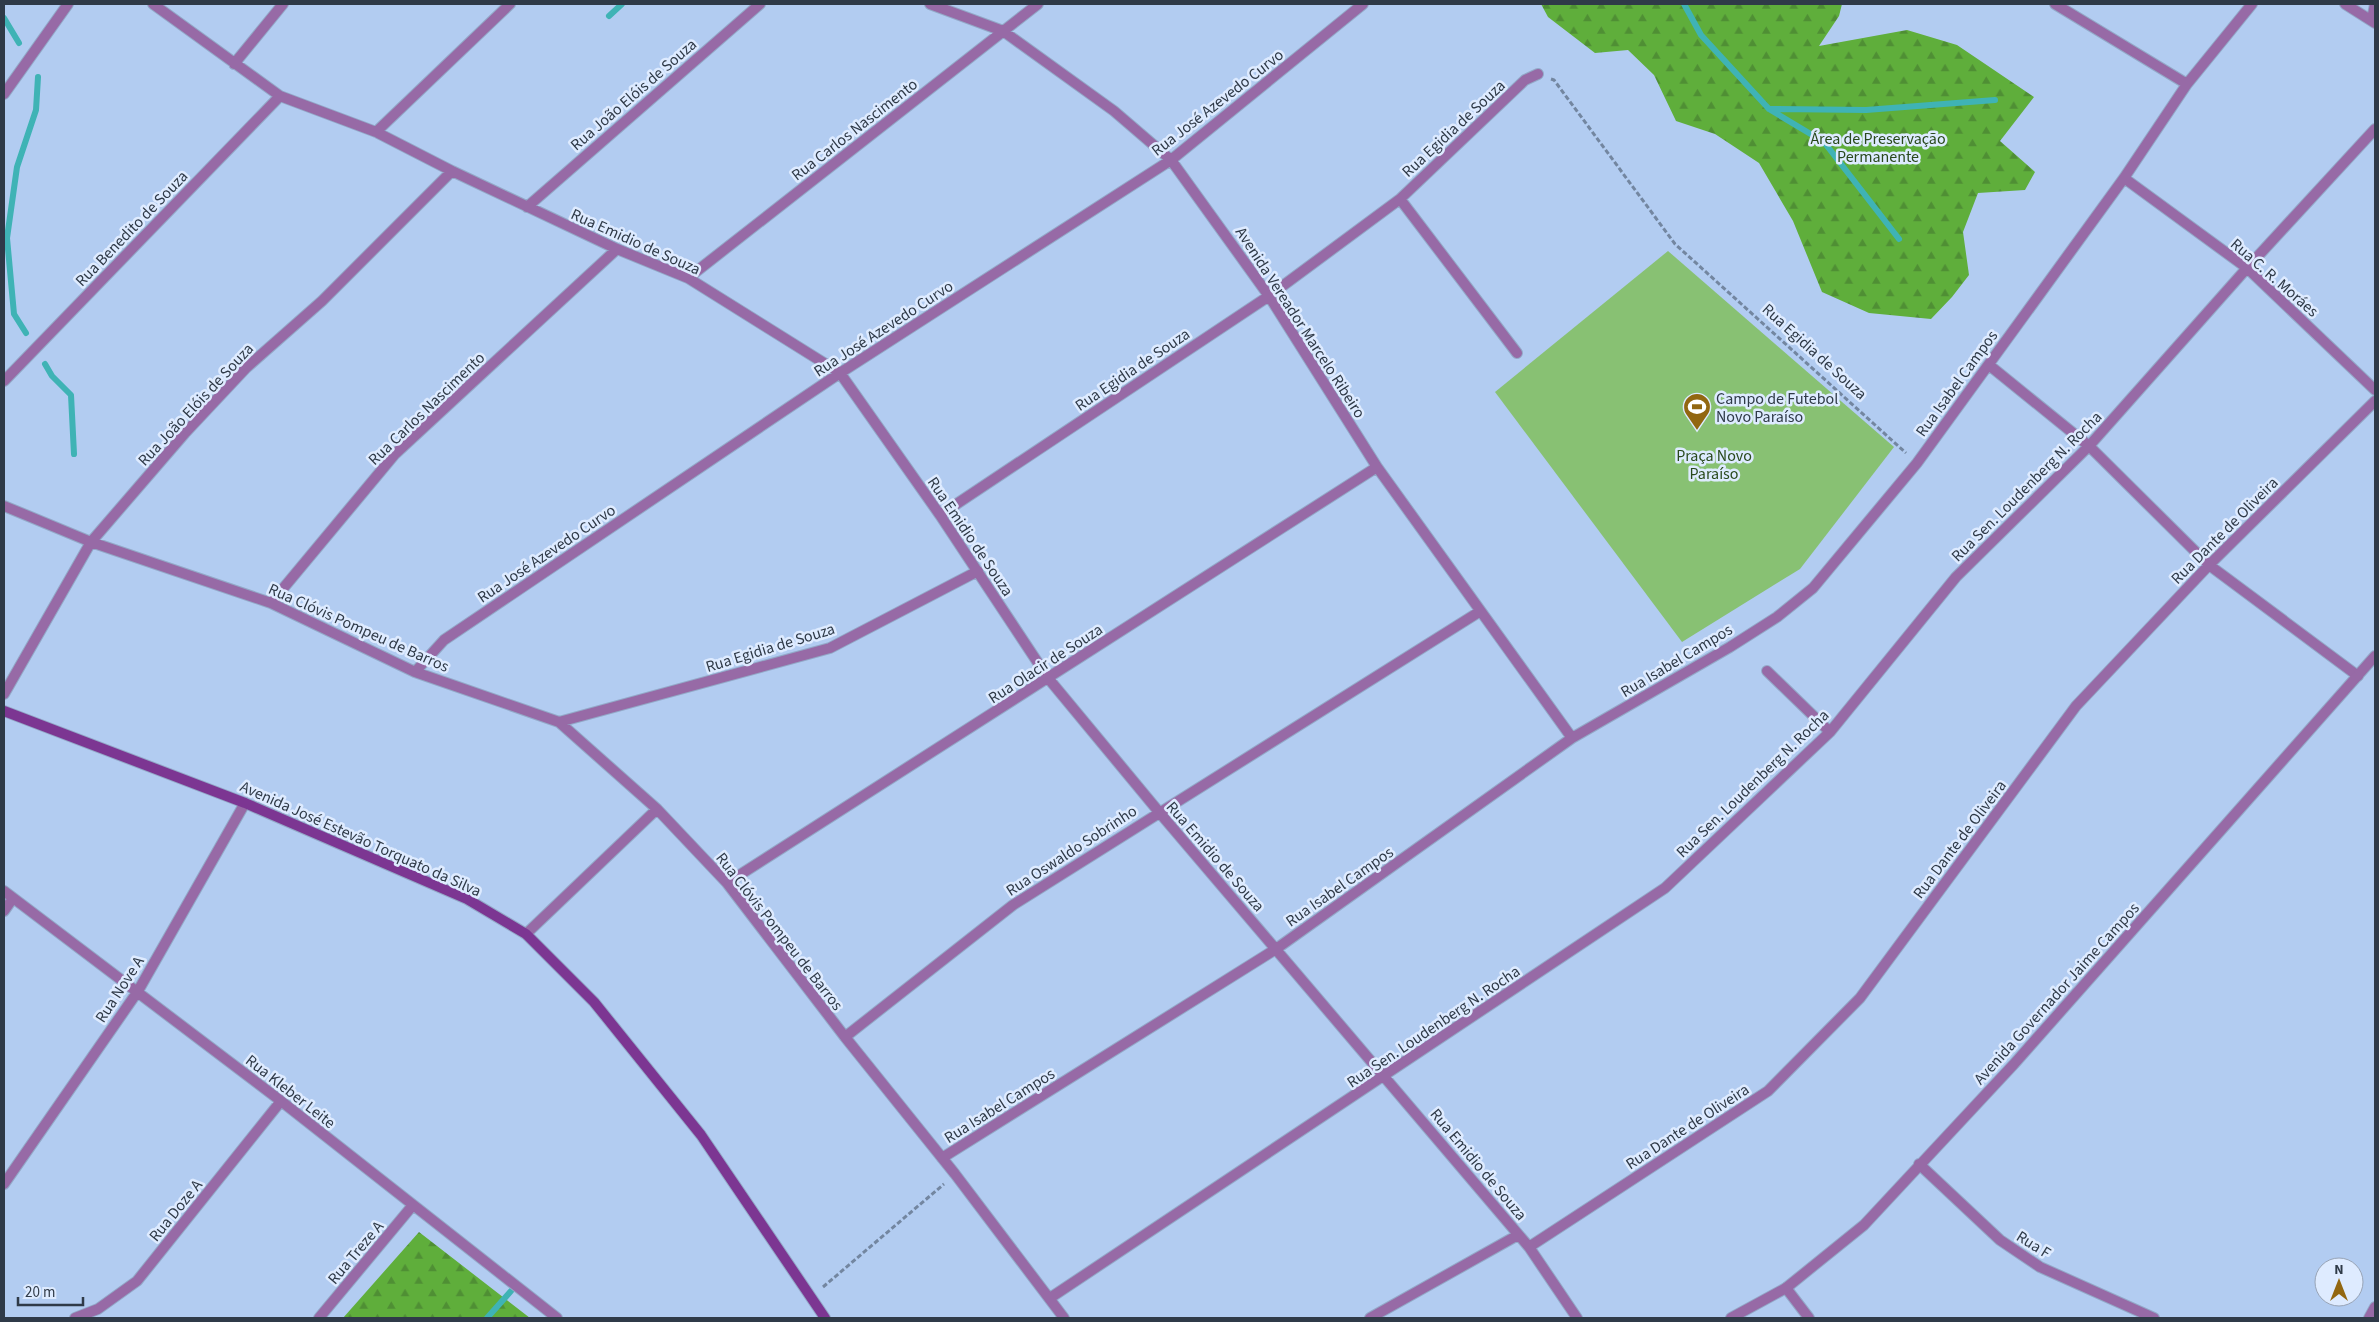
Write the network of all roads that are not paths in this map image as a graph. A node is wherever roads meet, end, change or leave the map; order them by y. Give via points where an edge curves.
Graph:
1 (68, 4) edge
2 (153, 4) edge
3 (283, 4) edge
4 (510, 4) edge
5 (760, 4) edge
6 (930, 4) edge
7 (1038, 4) edge
8 (1364, 4) edge
9 (2055, 4) edge
10 (2252, 4) edge
11 (2345, 4) edge
12 (2375, 4) edge
13 (2373, 22) edge
14 (1003, 31) junction
15 (234, 64) junction
16 (1538, 74) road end
17 (2187, 84) junction
18 (4, 94) edge
19 (280, 96) junction
20 (2375, 129) edge
21 (376, 132) junction
22 (1171, 160) junction
23 (452, 171) junction
24 (2124, 178) junction
25 (1400, 199) junction
26 (527, 207) junction
27 (617, 249) junction
28 (2247, 268) junction
29 (688, 278) junction
30 (1269, 296) junction
31 (1517, 354) dead end
32 (1989, 365) junction
33 (840, 373) junction
34 (4, 381) edge
35 (2375, 390) edge
36 (2375, 401) edge
37 (2089, 446) junction
38 (1377, 467) junction
39 (4, 506) edge
40 (940, 515) junction
41 (91, 542) junction
42 (2209, 565) junction
43 (978, 571) junction
44 (271, 603) junction
45 (1479, 612) junction
46 (2375, 656) edge
47 (1767, 671) dead end
48 (415, 672) junction
49 (2358, 676) junction
50 (1048, 678) junction
51 (4, 694) edge
52 (4, 711) edge
53 (560, 722) junction
54 (1830, 732) junction
55 (1572, 738) junction
56 (245, 803) junction
57 (657, 809) junction
58 (1158, 812) junction
59 (727, 883) junction
60 (4, 891) edge
61 (13, 898) junction
62 (4, 910) edge
63 (526, 934) junction
64 (1276, 948) junction
65 (138, 992) junction
66 (845, 1037) junction
67 (1385, 1076) junction
68 (281, 1101) junction
69 (942, 1158) junction
70 (1919, 1164) junction
71 (4, 1184) edge
72 (413, 1205) junction
73 (1518, 1235) junction
74 (1529, 1247) junction
75 (1786, 1288) junction
76 (1050, 1298) junction
77 (2375, 1307) edge
78 (75, 1318) edge
79 (319, 1318) edge
80 (557, 1318) edge
81 (825, 1318) edge
82 (1064, 1318) edge
83 (1370, 1318) edge
84 (1578, 1318) edge
85 (1731, 1318) edge
86 (1809, 1318) edge
87 (2154, 1318) edge
88 (2369, 1318) edge

1 - 18 street
2 - 15 street, Rua Emidio de Souza
3 - 15 street
4 - 21 street
5 - 26 street, Rua João Elóis de Souza
6 - 14 street, Avenida Vereador Marcelo Ribeiro
7 - 14 street, Rua Carlos Nascimento
8 - 22 street, Rua José Azevedo Curvo
9 - 17 street
10 - 17 street, Rua Isabel Campos
11 - 13 street
12 - 13 street
14 - 22 street, Avenida Vereador Marcelo Ribeiro via 1114,111
14 - 29 street, Rua Carlos Nascimento
15 - 19 street, Rua Emidio de Souza
16 - 25 street, Rua Egidia de Souza via 1525,80
17 - 24 street, Rua Isabel Campos
19 - 21 street, Rua Emidio de Souza
19 - 34 street, Rua Benedito de Souza
20 - 28 street, Rua Sen. Loudenberg N. Rocha
21 - 23 street, Rua Emidio de Souza
22 - 30 street, Avenida Vereador Marcelo Ribeiro
22 - 33 street, Rua José Azevedo Curvo
23 - 26 street, Rua Emidio de Souza
23 - 41 street, Rua João Elóis de Souza via 322,300 246,368
24 - 28 street, Rua C. R. Moráes
24 - 32 street, Rua Isabel Campos
25 - 30 street, Rua Egidia de Souza
25 - 31 street
26 - 27 street, Rua Emidio de Souza
27 - 29 street, Rua Emidio de Souza
27 - 44 street, Rua Carlos Nascimento via 395,454
28 - 35 street, Rua C. R. Moráes
28 - 37 street, Rua Sen. Loudenberg N. Rocha
29 - 33 street, Rua Emidio de Souza
30 - 38 street, Avenida Vereador Marcelo Ribeiro
30 - 40 street, Rua Egidia de Souza
32 - 37 street
32 - 55 street, Rua Isabel Campos via 1917,463 1814,588 1777,617
33 - 40 street, Rua Emidio de Souza
33 - 48 street, Rua José Azevedo Curvo via 444,640
36 - 42 street, Rua Dante de Oliveira
37 - 42 street
37 - 54 street, Rua Sen. Loudenberg N. Rocha via 1956,578
38 - 45 street, Avenida Vereador Marcelo Ribeiro
38 - 50 street, Rua Olacir de Souza
39 - 41 street, Rua Clóvis Pompeu de Barros
40 - 43 street, Rua Emidio de Souza
41 - 44 street, Rua Clóvis Pompeu de Barros
41 - 51 street, Rua João Elóis de Souza
42 - 49 street
42 - 74 street, Rua Dante de Oliveira via 2076,706 1860,998 1774,1085
43 - 50 street, Rua Emidio de Souza
43 - 53 street, Rua Egidia de Souza via 830,648
44 - 48 street, Rua Clóvis Pompeu de Barros
45 - 55 street, Avenida Vereador Marcelo Ribeiro
45 - 58 street, Rua Oswaldo Sobrinho
46 - 49 street, Avenida Governador Jaime Campos
47 - 54 street
48 - 53 street, Rua Clóvis Pompeu de Barros
49 - 70 street, Avenida Governador Jaime Campos via 2014,1064
50 - 58 street, Rua Emidio de Souza
50 - 59 street, Rua Olacir de Souza
52 - 56 main road, Avenida José Estevão Torquato da Silva
53 - 57 street, Rua Clóvis Pompeu de Barros
54 - 67 street, Rua Sen. Loudenberg N. Rocha via 1665,888
55 - 64 street, Rua Isabel Campos
56 - 63 main road, Avenida José Estevão Torquato da Silva via 467,899
56 - 65 street, Rua Nove A
57 - 59 street, Rua Clóvis Pompeu de Barros
57 - 63 street
58 - 64 street, Rua Emidio de Souza
58 - 66 street, Rua Oswaldo Sobrinho via 1013,905
59 - 66 street, Rua Clóvis Pompeu de Barros
60 - 61 street, Rua Kleber Leite
61 - 62 street
61 - 65 street, Rua Kleber Leite
63 - 81 main road, Avenida José Estevão Torquato da Silva via 594,1002 701,1135
64 - 67 street, Rua Emidio de Souza
64 - 69 street, Rua Isabel Campos
65 - 68 street, Rua Kleber Leite
65 - 71 street, Rua Nove A
66 - 69 street, Rua Clóvis Pompeu de Barros
67 - 73 street, Rua Emidio de Souza
67 - 76 street, Rua Sen. Loudenberg N. Rocha
68 - 72 street, Rua Kleber Leite
68 - 78 street, Rua Doze A via 137,1281 98,1308
69 - 76 street, Rua Clóvis Pompeu de Barros
70 - 75 street, Avenida Governador Jaime Campos via 1864,1225
70 - 87 street, Rua F via 2008,1246 2040,1267
72 - 79 street, Rua Treze A
72 - 80 street, Rua Kleber Leite
73 - 74 street, Rua Emidio de Souza
73 - 83 street
74 - 84 street, Rua Emidio de Souza
75 - 85 street, Avenida Governador Jaime Campos
75 - 86 street
76 - 82 street, Rua Clóvis Pompeu de Barros
77 - 88 street

